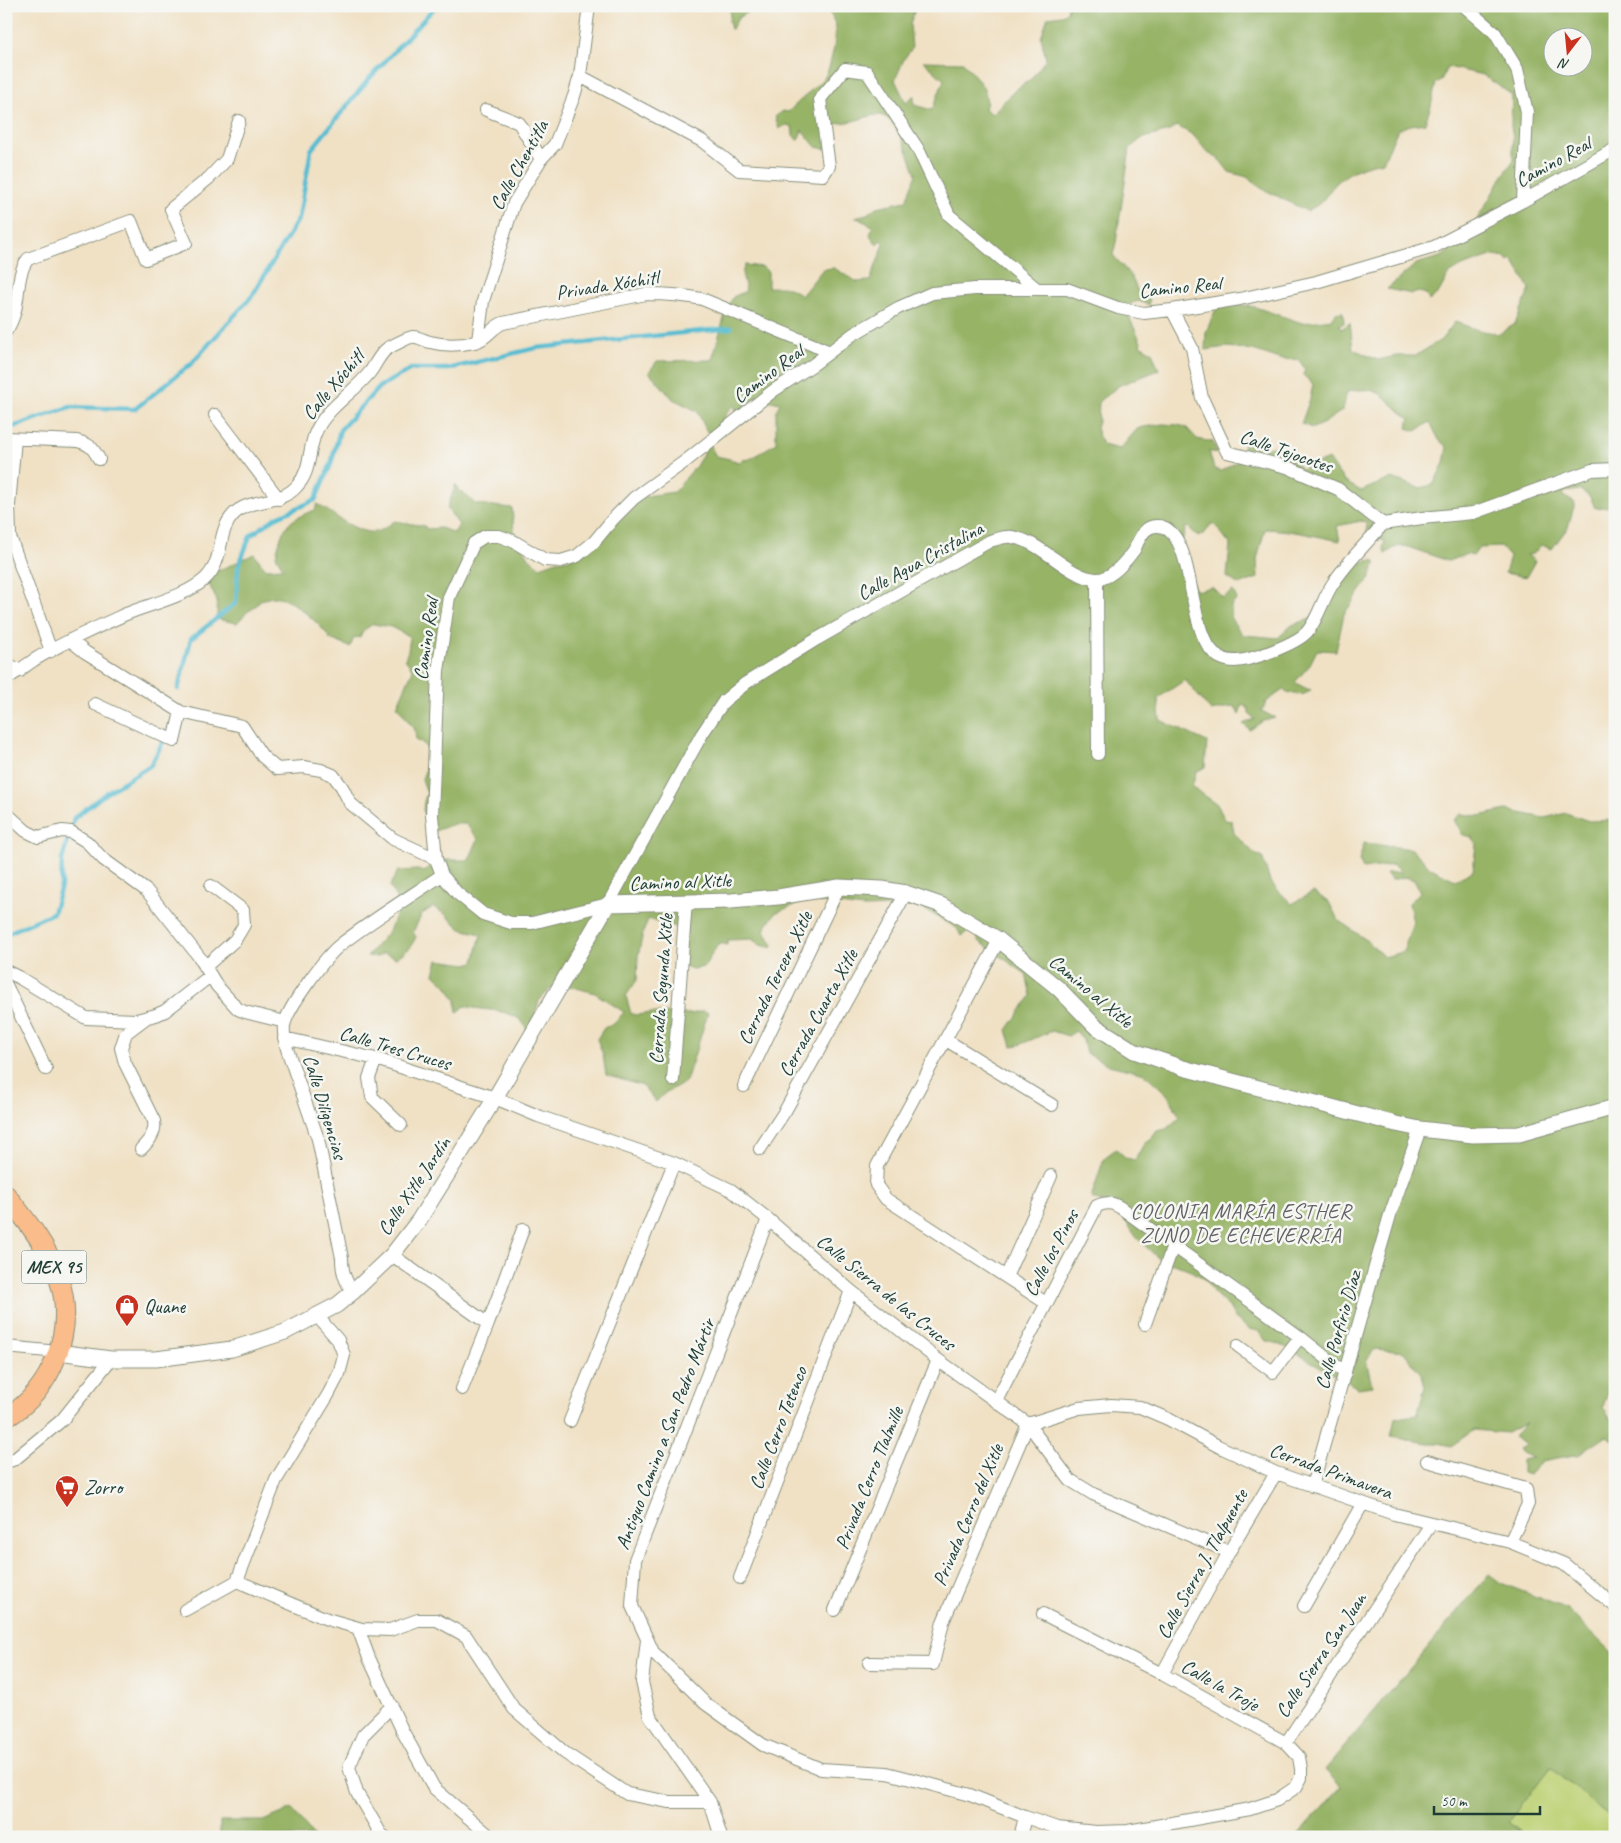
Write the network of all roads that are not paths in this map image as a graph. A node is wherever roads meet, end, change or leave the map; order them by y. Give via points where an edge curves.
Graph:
1 (589, 6) edge
2 (1464, 6) edge
3 (580, 76) junction
4 (486, 110) dead end
5 (238, 122) dead end
6 (1615, 149) edge
7 (541, 160) junction
8 (1522, 201) junction
9 (1036, 288) junction
10 (1172, 310) junction
11 (6, 331) edge
12 (478, 341) junction
13 (830, 352) junction
14 (215, 415) dead end
15 (10, 438) edge
16 (98, 460) dead end
17 (1615, 469) edge
18 (279, 499) junction
19 (1383, 524) junction
20 (1097, 579) junction
21 (70, 640) junction
22 (51, 650) junction
23 (6, 664) edge
24 (20, 670) junction
25 (6, 679) edge
26 (95, 704) dead end
27 (181, 712) junction
28 (1098, 754) dead end
29 (6, 813) edge
30 (436, 859) junction
31 (442, 875) junction
32 (211, 886) dead end
33 (839, 887) junction
34 (906, 893) junction
35 (686, 901) junction
36 (608, 904) junction
37 (999, 940) junction
38 (6, 971) edge
39 (207, 971) junction
40 (6, 985) edge
41 (146, 1018) junction
42 (285, 1022) junction
43 (284, 1038) junction
44 (946, 1040) junction
45 (376, 1059) junction
46 (46, 1069) dead end
47 (673, 1080) dead end
48 (744, 1086) dead end
49 (495, 1098) junction
50 (1052, 1105) dead end
51 (1615, 1106) edge
52 (401, 1125) dead end
53 (1420, 1129) junction
54 (141, 1149) dead end
55 (760, 1149) dead end
56 (674, 1163) junction
57 (1051, 1176) dead end
58 (6, 1195) edge
59 (768, 1219) junction
60 (523, 1229) dead end
61 (1173, 1246) junction
62 (392, 1255) junction
63 (1006, 1277) junction
64 (851, 1291) junction
65 (354, 1292) junction
66 (1046, 1303) junction
67 (317, 1316) junction
68 (488, 1324) junction
69 (1146, 1324) dead end
70 (1300, 1337) junction
71 (1238, 1346) dead end
72 (6, 1347) edge
73 (58, 1352) junction
74 (111, 1359) junction
75 (938, 1360) junction
76 (1345, 1373) junction
77 (462, 1389) dead end
78 (996, 1400) junction
79 (6, 1418) edge
80 (570, 1421) dead end
81 (1028, 1424) junction
82 (1427, 1461) dead end
83 (6, 1462) edge
84 (1276, 1473) junction
85 (1312, 1486) junction
86 (1363, 1503) junction
87 (1431, 1524) junction
88 (1510, 1542) junction
89 (1229, 1552) junction
90 (740, 1578) dead end
91 (237, 1581) junction
92 (1304, 1606) dead end
93 (1615, 1606) edge
94 (185, 1610) dead end
95 (835, 1610) dead end
96 (1043, 1614) dead end
97 (358, 1628) junction
98 (648, 1640) junction
99 (869, 1663) dead end
100 (1162, 1674) junction
101 (392, 1706) junction
102 (1286, 1742) junction
103 (710, 1802) junction
104 (1025, 1817) junction
105 (1131, 1834) edge
106 (385, 1837) edge
107 (492, 1837) edge
108 (721, 1837) edge
109 (1020, 1837) edge

1 - 3 street, Calle Chentitla
2 - 8 street via 1495,33 1517,69 1527,112
3 - 7 street, Calle Chentitla via 555,144
3 - 9 street via 702,141 739,170 823,175 829,166 820,99 845,69 867,72 918,149 949,215
4 - 7 street via 519,123
5 - 11 street via 227,159 210,178 171,209 186,243 146,259 131,221 28,259 22,266 16,313
6 - 8 street, Camino Real
7 - 12 street, Calle Chentitla via 514,203 483,301
8 - 10 street, Camino Real via 1434,247 1316,282
9 - 10 street, Camino Real via 1067,289 1118,308 1144,313
9 - 13 street, Camino Real via 932,293 898,308
10 - 19 street, Calle Tejocotes via 1192,348 1202,398 1227,452 1287,467 1338,489
12 - 13 street, Privada Xóchitl via 503,323 646,294 664,294 702,299
12 - 18 street, Calle Xóchitl via 440,344 412,337 387,348 369,373 320,424 308,469 297,487
13 - 30 street, Camino Real via 773,391 634,498 577,556 561,561 545,560 499,536 485,536 474,543 449,598 438,671 432,815
14 - 18 street
15 - 16 street via 87,443
15 - 22 street via 10,537
17 - 19 street via 1592,470 1473,513
18 - 21 street, Calle Xóchitl via 251,504 234,514 226,525 218,562 205,579 178,595 128,613
19 - 20 street via 1333,582 1308,632 1288,645 1240,661 1225,661 1213,653 1203,638 1177,540 1162,526 1146,530 1110,575
20 - 28 street
20 - 36 street, Calle Agua Cristalina via 1080,574 1028,542 1010,537 990,541 816,639 746,683 724,700 702,734
21 - 22 street, Calle Xóchitl
21 - 27 street
22 - 24 street, Calle Xóchitl
23 - 24 street
24 - 25 street, Calle Xóchitl
26 - 27 street via 174,741
27 - 30 street via 242,726 262,756 277,769 304,767 333,775 350,803 393,838
29 - 39 street via 38,837 67,832 87,842 147,891
30 - 31 street, Camino Real
31 - 36 street, Camino Real via 457,893 483,914 511,923 532,923
31 - 42 street, Calle Diligencias via 339,946 304,988
32 - 39 street via 243,910 244,925
33 - 34 street, Camino al Xitle
33 - 35 street, Camino al Xitle via 769,898
33 - 48 street, Cerrada Tercera Xitle
34 - 37 street, Camino al Xitle via 941,905
34 - 55 street, Cerrada Cuarta Xitle via 785,1111
35 - 36 street, Camino al Xitle
35 - 47 street, Cerrada Segunda Xitle
36 - 49 street, Calle Xitle Jardín
37 - 44 street
37 - 53 street, Camino al Xitle via 1059,989 1096,1026 1134,1051 1183,1068
38 - 41 street via 86,1018
39 - 41 street via 165,1011
39 - 42 street via 238,1009
40 - 46 street
41 - 54 street via 126,1033 121,1048 125,1063 154,1120 153,1133
42 - 43 street, Calle Diligencias
43 - 45 street, Calle Tres Cruces
43 - 65 street, Calle Diligencias via 318,1139 344,1274
44 - 50 street
44 - 63 street via 876,1166 876,1185 886,1199
45 - 49 street, Calle Tres Cruces
45 - 52 street via 369,1078 372,1097
49 - 56 street, Calle Sierra de las Cruces
49 - 62 street, Calle Xitle Jardín via 419,1220
51 - 53 street, Camino al Xitle via 1519,1134 1473,1135
53 - 76 street, Calle Porfirio Díaz via 1390,1215
56 - 59 street, Calle Sierra de las Cruces via 731,1190
56 - 80 street
57 - 63 street
58 - 73 main road, MEX 95 via 50,1256 59,1278 64,1310
59 - 64 street, Calle Sierra de las Cruces
59 - 98 street, Antiguo Camino a San Pedro Mártir via 635,1560 632,1606
60 - 68 street
61 - 66 street, Calle los Pinos via 1113,1203 1097,1206
61 - 69 street
61 - 70 street, Calle los Pinos
62 - 65 street, Calle Xitle Jardín
62 - 68 street
63 - 66 street
64 - 75 street, Calle Sierra de las Cruces
64 - 90 street, Calle Cerro Tetenco
65 - 67 street, Calle Xitle Jardín
66 - 78 street, Calle los Pinos
67 - 74 street, Calle Xitle Jardín via 285,1332 232,1349 156,1359
67 - 91 street via 338,1340 344,1354 339,1374 276,1480
68 - 77 street
70 - 71 street via 1273,1372
70 - 76 street, Calle los Pinos
72 - 73 street
73 - 74 street, Calle Xitle Jardín
73 - 79 main road, MEX 95 via 40,1389
74 - 83 street via 62,1420
75 - 78 street, Calle Sierra de las Cruces
75 - 95 street, Privada Cerro Tlalmille
76 - 85 street, Calle Porfirio Díaz
78 - 81 street, Calle Sierra de las Cruces
81 - 84 street, Cerrada Primavera via 1079,1408 1140,1407
81 - 89 street, Calle Sierra de las Cruces via 1070,1480 1093,1494
81 - 99 street, Privada Cerro del Xitle via 943,1622 933,1664
82 - 88 street via 1526,1489 1528,1504
84 - 85 street, Cerrada Primavera
84 - 89 street, Calle Sierra J. Tlalpuente
85 - 86 street, Cerrada Primavera
86 - 87 street, Cerrada Primavera
86 - 92 street
87 - 88 street, Cerrada Primavera
87 - 102 street, Calle Sierra San Juan
88 - 93 street, Cerrada Primavera via 1564,1564
89 - 100 street, Calle Sierra J. Tlalpuente
91 - 94 street
91 - 97 street via 327,1619
96 - 100 street, Calle la Troje
97 - 101 street
97 - 103 street via 390,1630 418,1620 437,1620 466,1636 514,1709 572,1758 627,1794 670,1802
98 - 103 street via 642,1682 650,1716
98 - 104 street, Antiguo Camino a San Pedro Mártir via 653,1652 706,1704 763,1745 821,1769 887,1773 970,1795
100 - 102 street, Calle la Troje
101 - 106 street via 363,1735 349,1767 357,1793
101 - 107 street via 434,1788
102 - 105 street, Calle Sierra San Juan via 1299,1757 1302,1778 1296,1787 1277,1800 1250,1809
103 - 108 street
104 - 105 street, Antiguo Camino a San Pedro Mártir via 1058,1828
104 - 109 street

